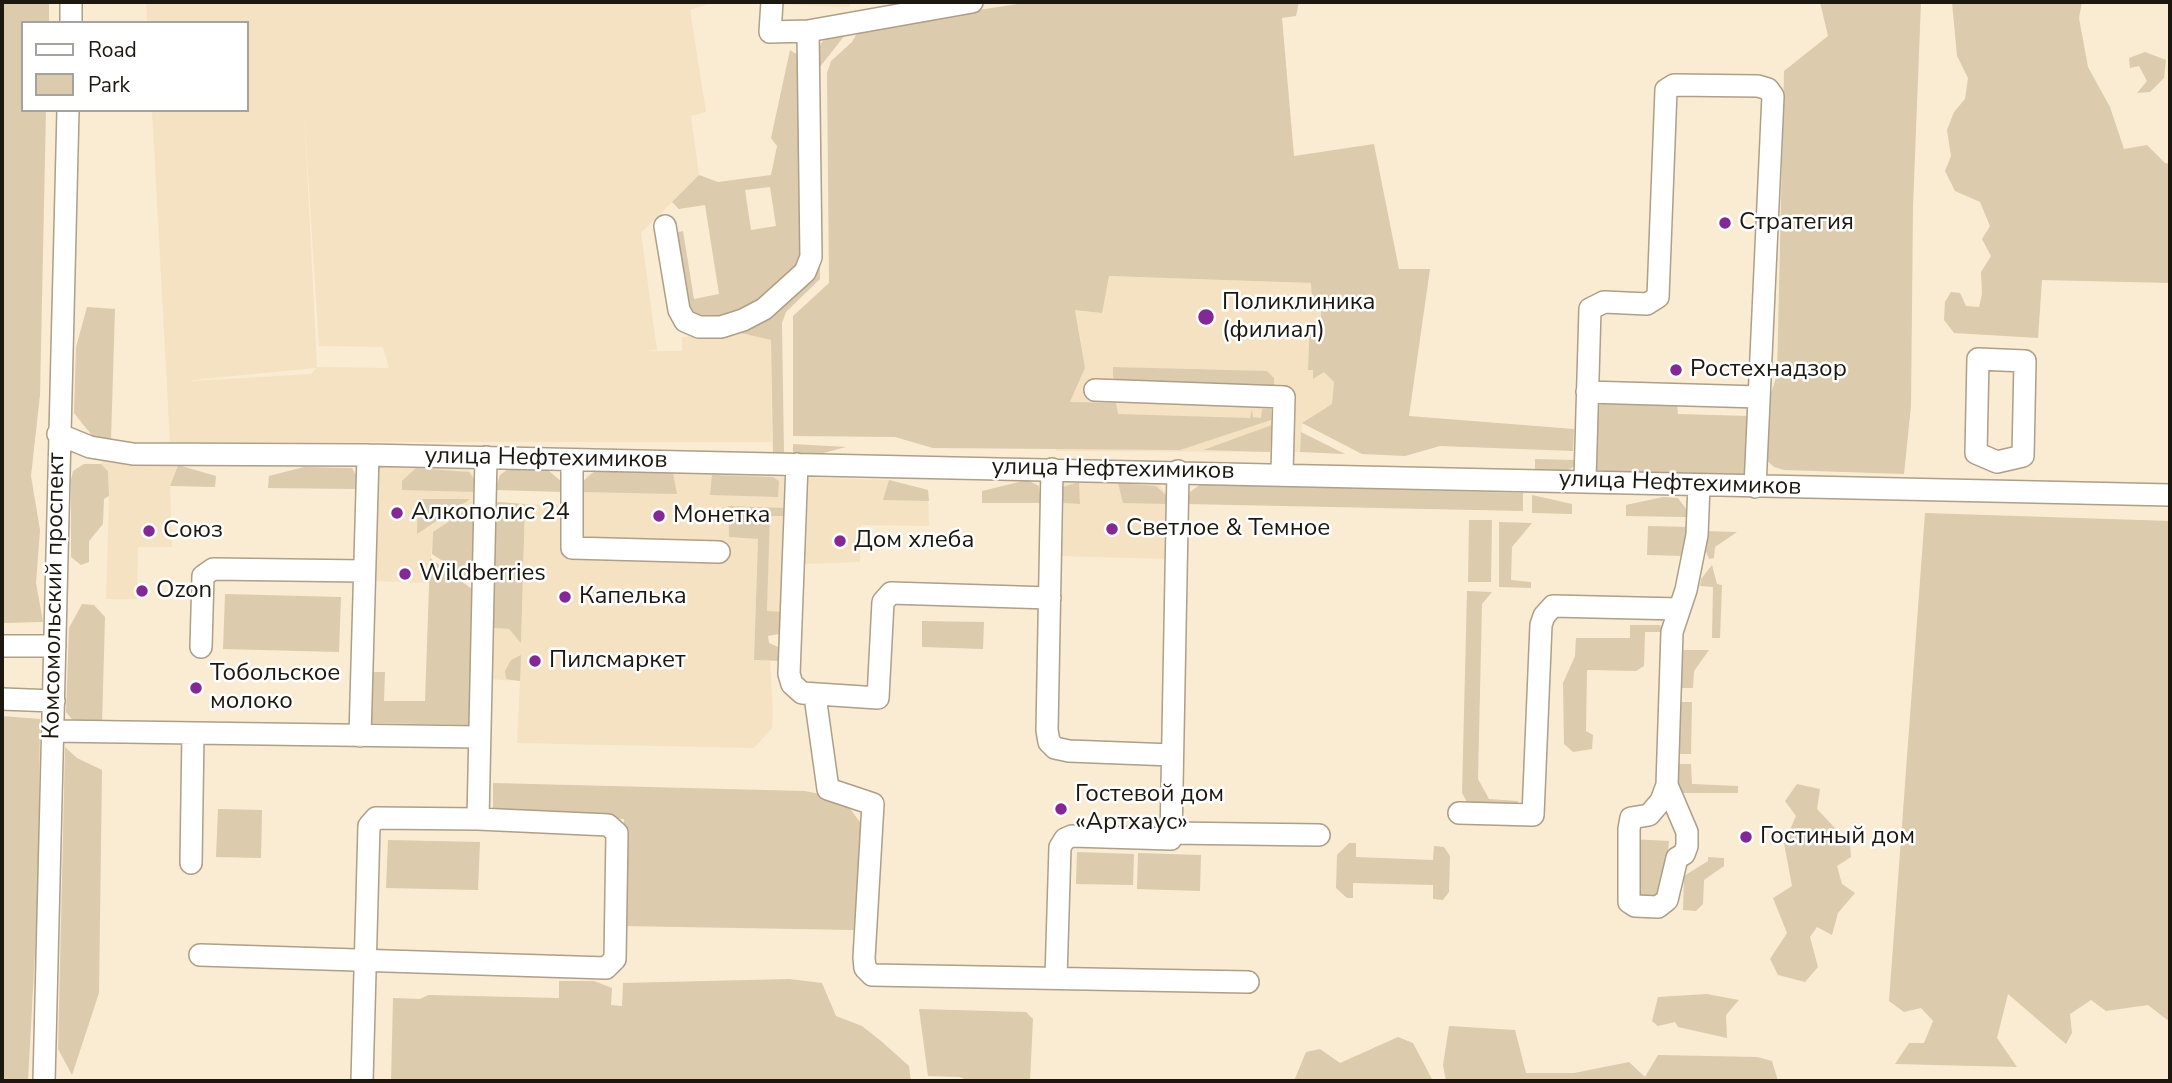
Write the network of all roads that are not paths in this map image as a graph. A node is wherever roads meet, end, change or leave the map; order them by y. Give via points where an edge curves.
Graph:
1 (71, 2) edge
2 (772, 2) edge
3 (972, 2) edge
4 (71, 21) edge
5 (808, 31) junction
6 (68, 112) edge
7 (664, 226) dead end
8 (1095, 390) dead end
9 (1587, 391) junction
10 (1759, 397) junction
11 (58, 434) junction
12 (368, 455) junction
13 (486, 457) junction
14 (572, 460) junction
15 (1997, 463) junction
16 (797, 464) junction
17 (1052, 469) junction
18 (1178, 471) junction
19 (1282, 474) junction
20 (1586, 480) junction
21 (1699, 485) junction
22 (1755, 486) junction
23 (1996, 492) junction
24 (2170, 495) edge
25 (719, 552) dead end
26 (363, 571) junction
27 (1050, 598) junction
28 (1679, 608) junction
29 (2, 646) edge
30 (55, 646) junction
31 (201, 647) dead end
32 (815, 696) junction
33 (2, 699) edge
34 (54, 701) junction
35 (53, 731) junction
36 (193, 733) junction
37 (360, 736) junction
38 (479, 737) junction
39 (1172, 755) junction
40 (1667, 785) junction
41 (1459, 813) dead end
42 (1649, 816) junction
43 (1681, 817) junction
44 (478, 819) junction
45 (1171, 833) junction
46 (1319, 835) dead end
47 (191, 863) dead end
48 (200, 955) dead end
49 (365, 960) junction
50 (1056, 978) junction
51 (1248, 982) dead end
52 (44, 1081) edge
53 (362, 1081) edge

1 - 4 street
2 - 5 street via 770,32
3 - 5 street
5 - 7 street via 811,257 805,272 764,309 743,320 699,327 685,321 679,310
6 - 11 street, Комсомольский проспект
8 - 19 street via 1284,397
9 - 10 street
9 - 10 street via 1590,309 1604,302 1647,304 1658,297 1666,90 1674,85 1758,86 1773,96
9 - 20 street
10 - 22 street
11 - 12 street, улица Нефтехимиков via 90,447 132,454
11 - 30 street, Комсомольский проспект
12 - 13 street, улица Нефтехимиков
12 - 26 street
13 - 14 street, улица Нефтехимиков
13 - 38 street
14 - 16 street, улица Нефтехимиков
14 - 25 street via 572,548
15 - 15 street via 2023,456 2025,361 1978,359 1976,453
15 - 23 street
16 - 17 street, улица Нефтехимиков
16 - 32 street via 789,674 802,693
17 - 18 street, улица Нефтехимиков
17 - 27 street
18 - 19 street, улица Нефтехимиков
18 - 39 street
19 - 20 street, улица Нефтехимиков
20 - 21 street, улица Нефтехимиков
21 - 22 street, улица Нефтехимиков
21 - 28 street via 1698,535
22 - 23 street, улица Нефтехимиков
23 - 24 street, улица Нефтехимиков
26 - 31 street via 213,569 203,576
26 - 37 street
27 - 32 street via 891,593 883,602 878,698
27 - 39 street via 1049,742 1069,751
28 - 40 street via 1672,632
28 - 41 street via 1553,606 1541,625 1533,815
29 - 30 street
30 - 34 street, Комсомольский проспект
32 - 50 street via 828,789 873,804 865,968 872,975
33 - 34 street
34 - 35 street, Комсомольский проспект
35 - 36 street
35 - 52 street, Комсомольский проспект
36 - 37 street
36 - 47 street
37 - 38 street
38 - 44 street
39 - 45 street
40 - 42 street
40 - 43 street
42 - 43 street
42 - 43 street via 1632,818 1629,829 1629,902 1635,906 1658,907 1671,893 1677,858 1685,854 1687,846
44 - 49 street via 376,818 369,826
44 - 49 street via 608,825 617,833 615,959 606,968
45 - 46 street
45 - 50 street via 1171,838 1065,839 1060,847
48 - 49 street
49 - 53 street
50 - 51 street

